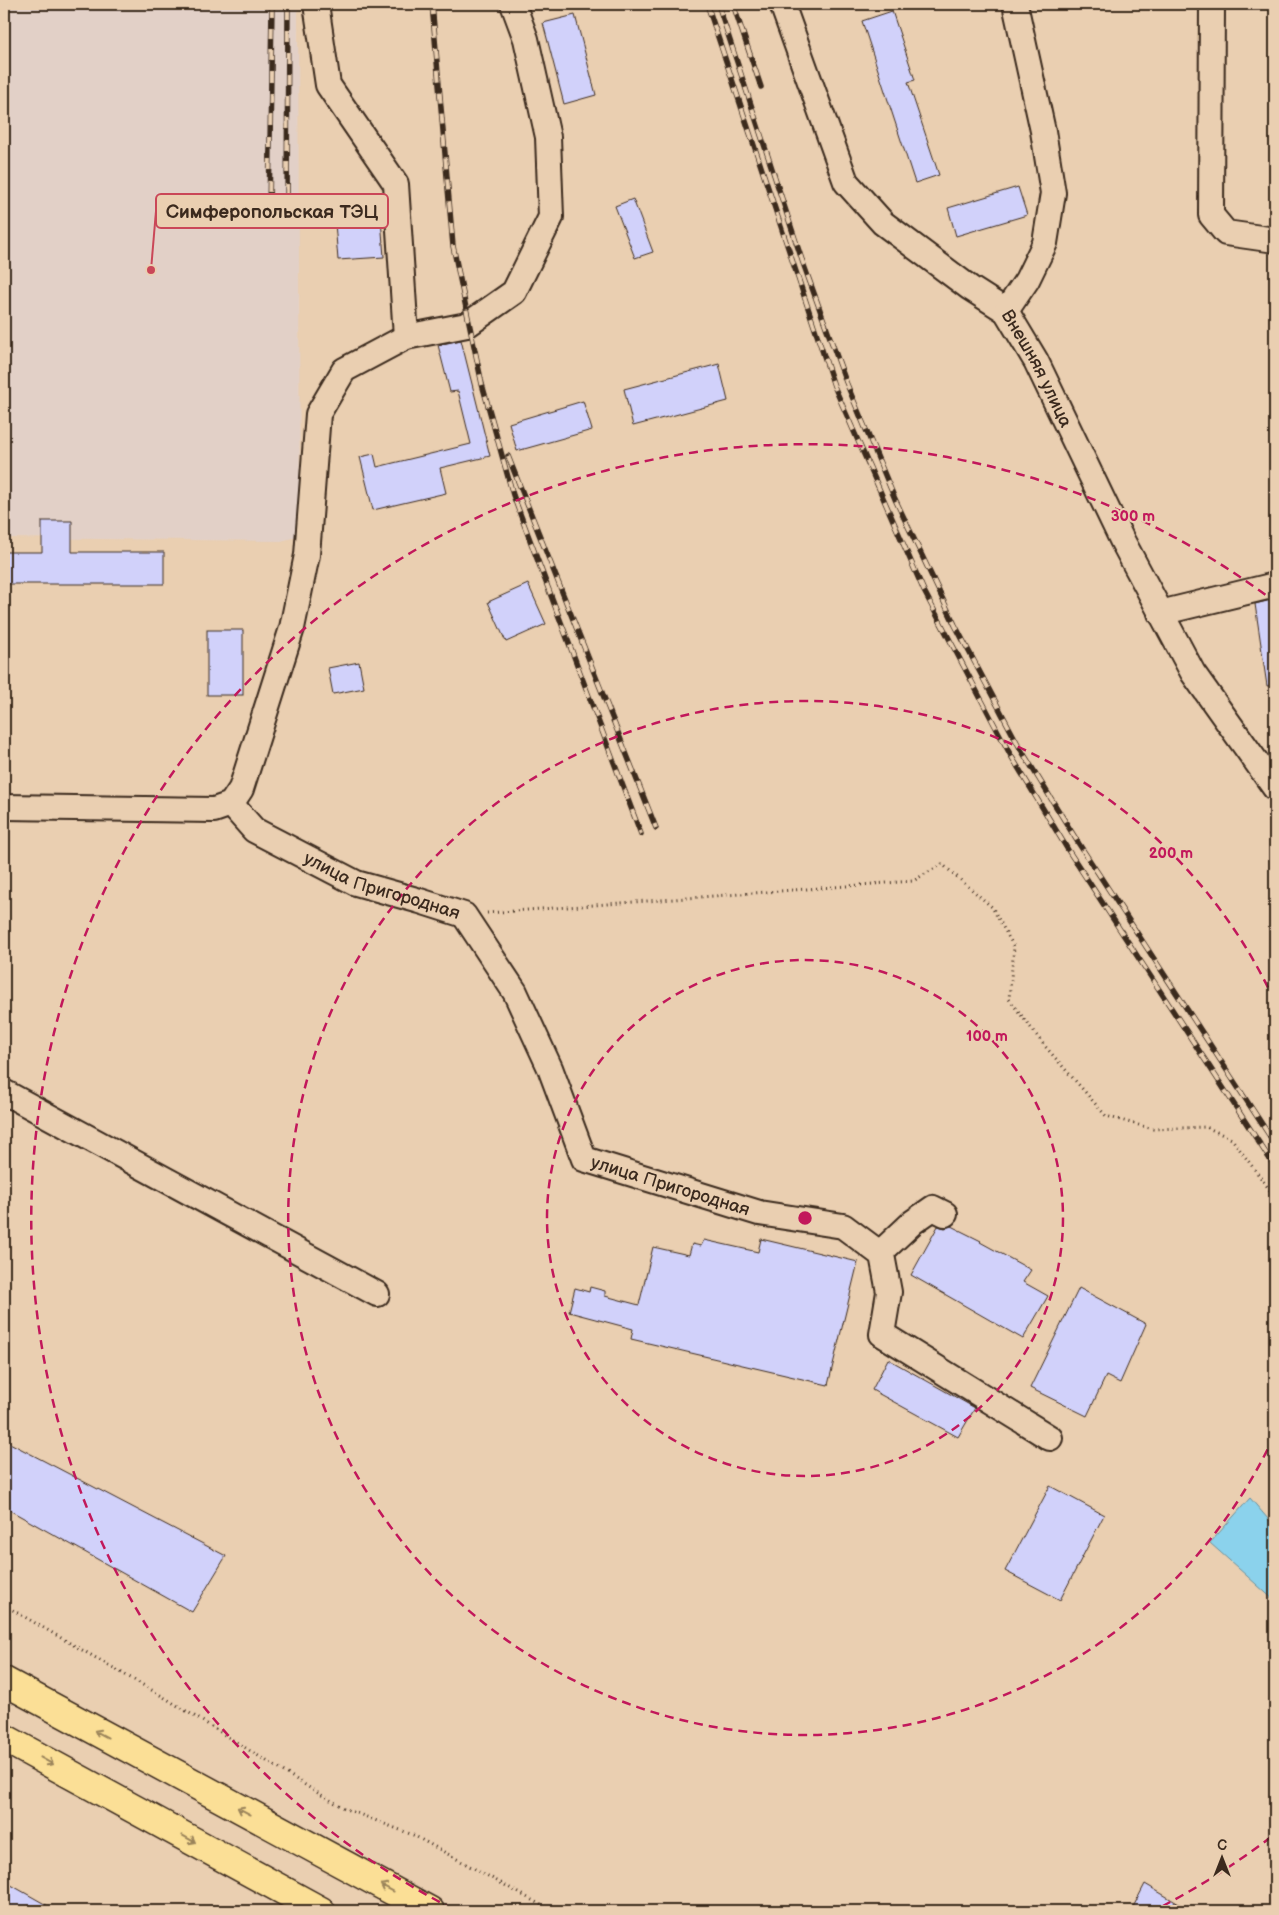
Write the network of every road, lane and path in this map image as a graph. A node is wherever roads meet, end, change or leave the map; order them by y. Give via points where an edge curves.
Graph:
1 (316, 4) edge
2 (513, 4) edge
3 (782, 4) edge
4 (1015, 4) edge
5 (1212, 4) edge
6 (1275, 240) edge
7 (1006, 311) junction
8 (406, 337) junction
9 (1275, 585) edge
10 (1160, 613) junction
11 (1275, 788) edge
12 (231, 804) junction
13 (4, 807) edge
14 (464, 915) junction
15 (4, 1092) edge
16 (1275, 1197) edge
17 (945, 1214) dead end
18 (880, 1253) junction
19 (377, 1294) dead end
20 (1050, 1438) dead end
21 (4, 1605) edge
22 (4, 1681) edge
23 (4, 1738) edge
24 (321, 1911) edge
25 (430, 1911) edge
26 (552, 1911) edge

1 - 8 street via 328,85 396,184
2 - 8 street via 526,39 548,137 551,217 514,292 466,325
3 - 7 street, Внешняя улица via 846,182 883,223
4 - 7 street via 1053,193 1045,243 1027,280
5 - 6 street via 1211,214 1226,233
7 - 10 street, Внешняя улица via 1036,361
8 - 12 street via 344,370 318,414 307,555 292,628 241,789
9 - 10 street
10 - 11 street, Внешняя улица via 1193,673
12 - 13 street via 214,810
12 - 14 street, улица Пригородная via 254,830 356,884
14 - 16 path via 913,881 942,864 992,907 1014,947 1009,999 1106,1116 1153,1129 1206,1127 1232,1138
14 - 18 street, улица Пригородная via 515,992 550,1068 584,1159 759,1213 843,1226
15 - 19 street
17 - 18 street via 934,1208 913,1222
18 - 20 street via 889,1292 882,1334
21 - 26 path via 162,1696 346,1809 412,1835
25 -> 22 main road
23 -> 24 main road

